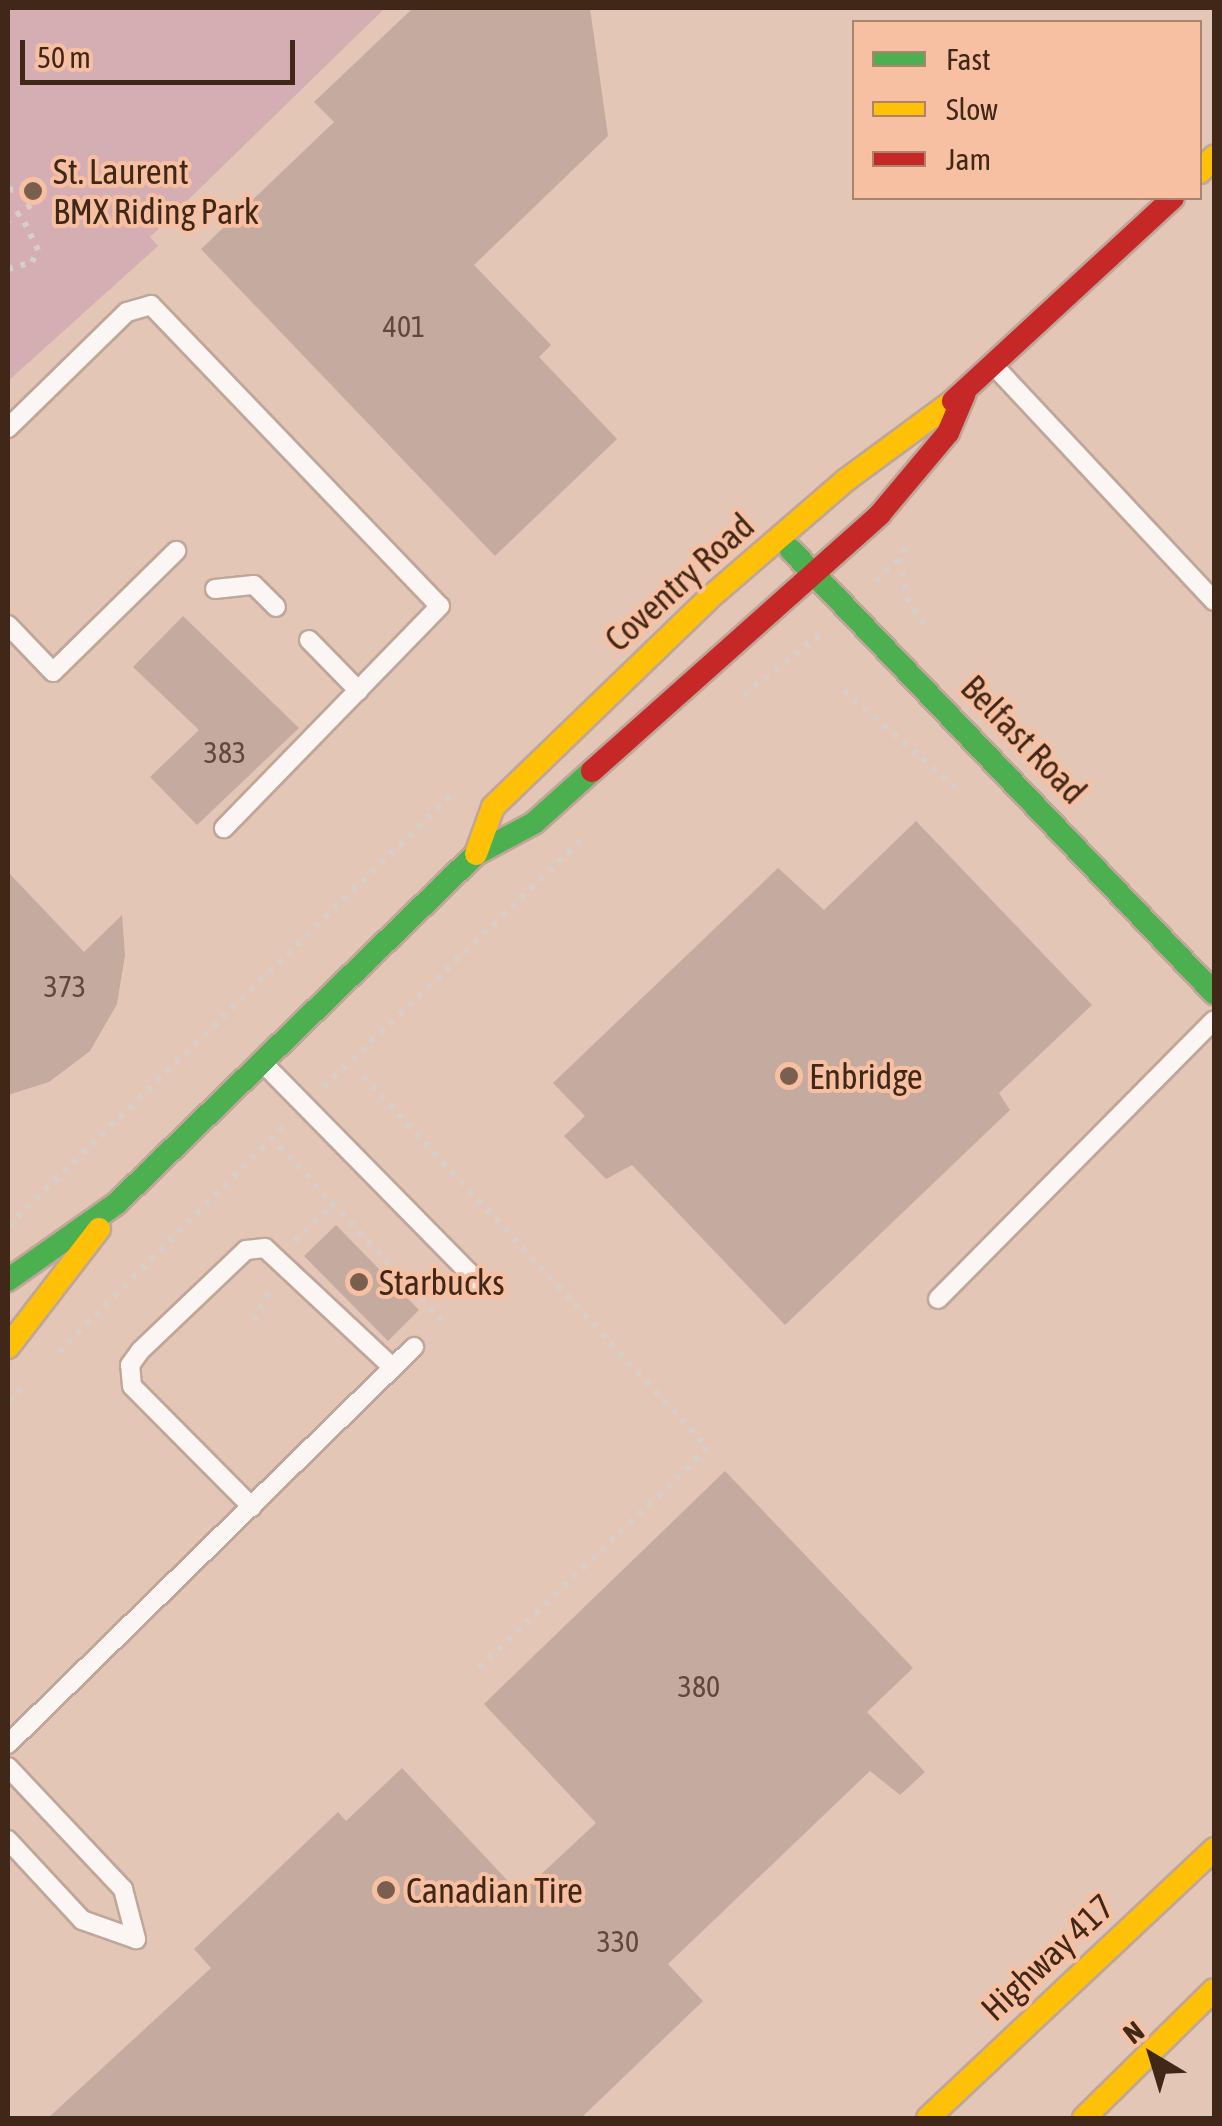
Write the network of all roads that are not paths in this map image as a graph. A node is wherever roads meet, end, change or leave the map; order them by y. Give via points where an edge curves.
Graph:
1 (1171, 200) edge
2 (994, 366) junction
3 (965, 393) junction
4 (8, 428) edge
5 (779, 538) junction
6 (176, 551) dead end
7 (812, 572) junction
8 (215, 589) dead end
9 (1214, 601) edge
10 (276, 607) dead end
11 (8, 625) edge
12 (310, 640) dead end
13 (359, 691) junction
14 (224, 828) dead end
15 (476, 854) junction
16 (1214, 993) edge
17 (1214, 1020) edge
18 (264, 1064) junction
19 (117, 1203) junction
20 (8, 1280) edge
21 (479, 1283) dead end
22 (938, 1300) dead end
23 (8, 1347) edge
24 (414, 1347) dead end
25 (392, 1367) junction
26 (252, 1507) junction
27 (8, 1744) edge
28 (8, 1767) edge
29 (8, 1840) edge
30 (1214, 1849) edge
31 (1214, 1990) edge
32 (990, 2057) junction
33 (916, 2118) edge
34 (928, 2118) edge
35 (1084, 2118) edge

1 - 2 main road, Coventry Road
2 - 3 main road, Coventry Road
2 - 9 lane
3 - 5 main road, Coventry Road
3 - 7 main road, Coventry Road via 948,433 880,514
4 - 13 lane via 127,312 151,305 440,606
5 - 7 main road, Belfast Road
5 - 15 main road, Coventry Road via 504,796 484,822
6 - 11 lane via 53,672
7 - 15 main road, Coventry Road via 534,823
7 - 16 main road, Belfast Road
8 - 10 lane via 254,584
12 - 13 lane
13 - 14 lane
15 - 18 main road, Coventry Road
17 - 22 lane
18 - 19 main road, Coventry Road
18 - 21 lane
19 - 20 main road, Coventry Road
19 - 23 main road, Coventry Road
24 - 25 lane
25 - 26 lane
25 - 26 lane via 265,1248 246,1250 140,1351 130,1366 132,1386
26 - 27 lane
28 - 29 lane via 123,1889 136,1940 82,1920
30 - 32 main road, Highway 417
31 - 35 main road
32 - 33 main road
32 - 34 main road, Highway 417

